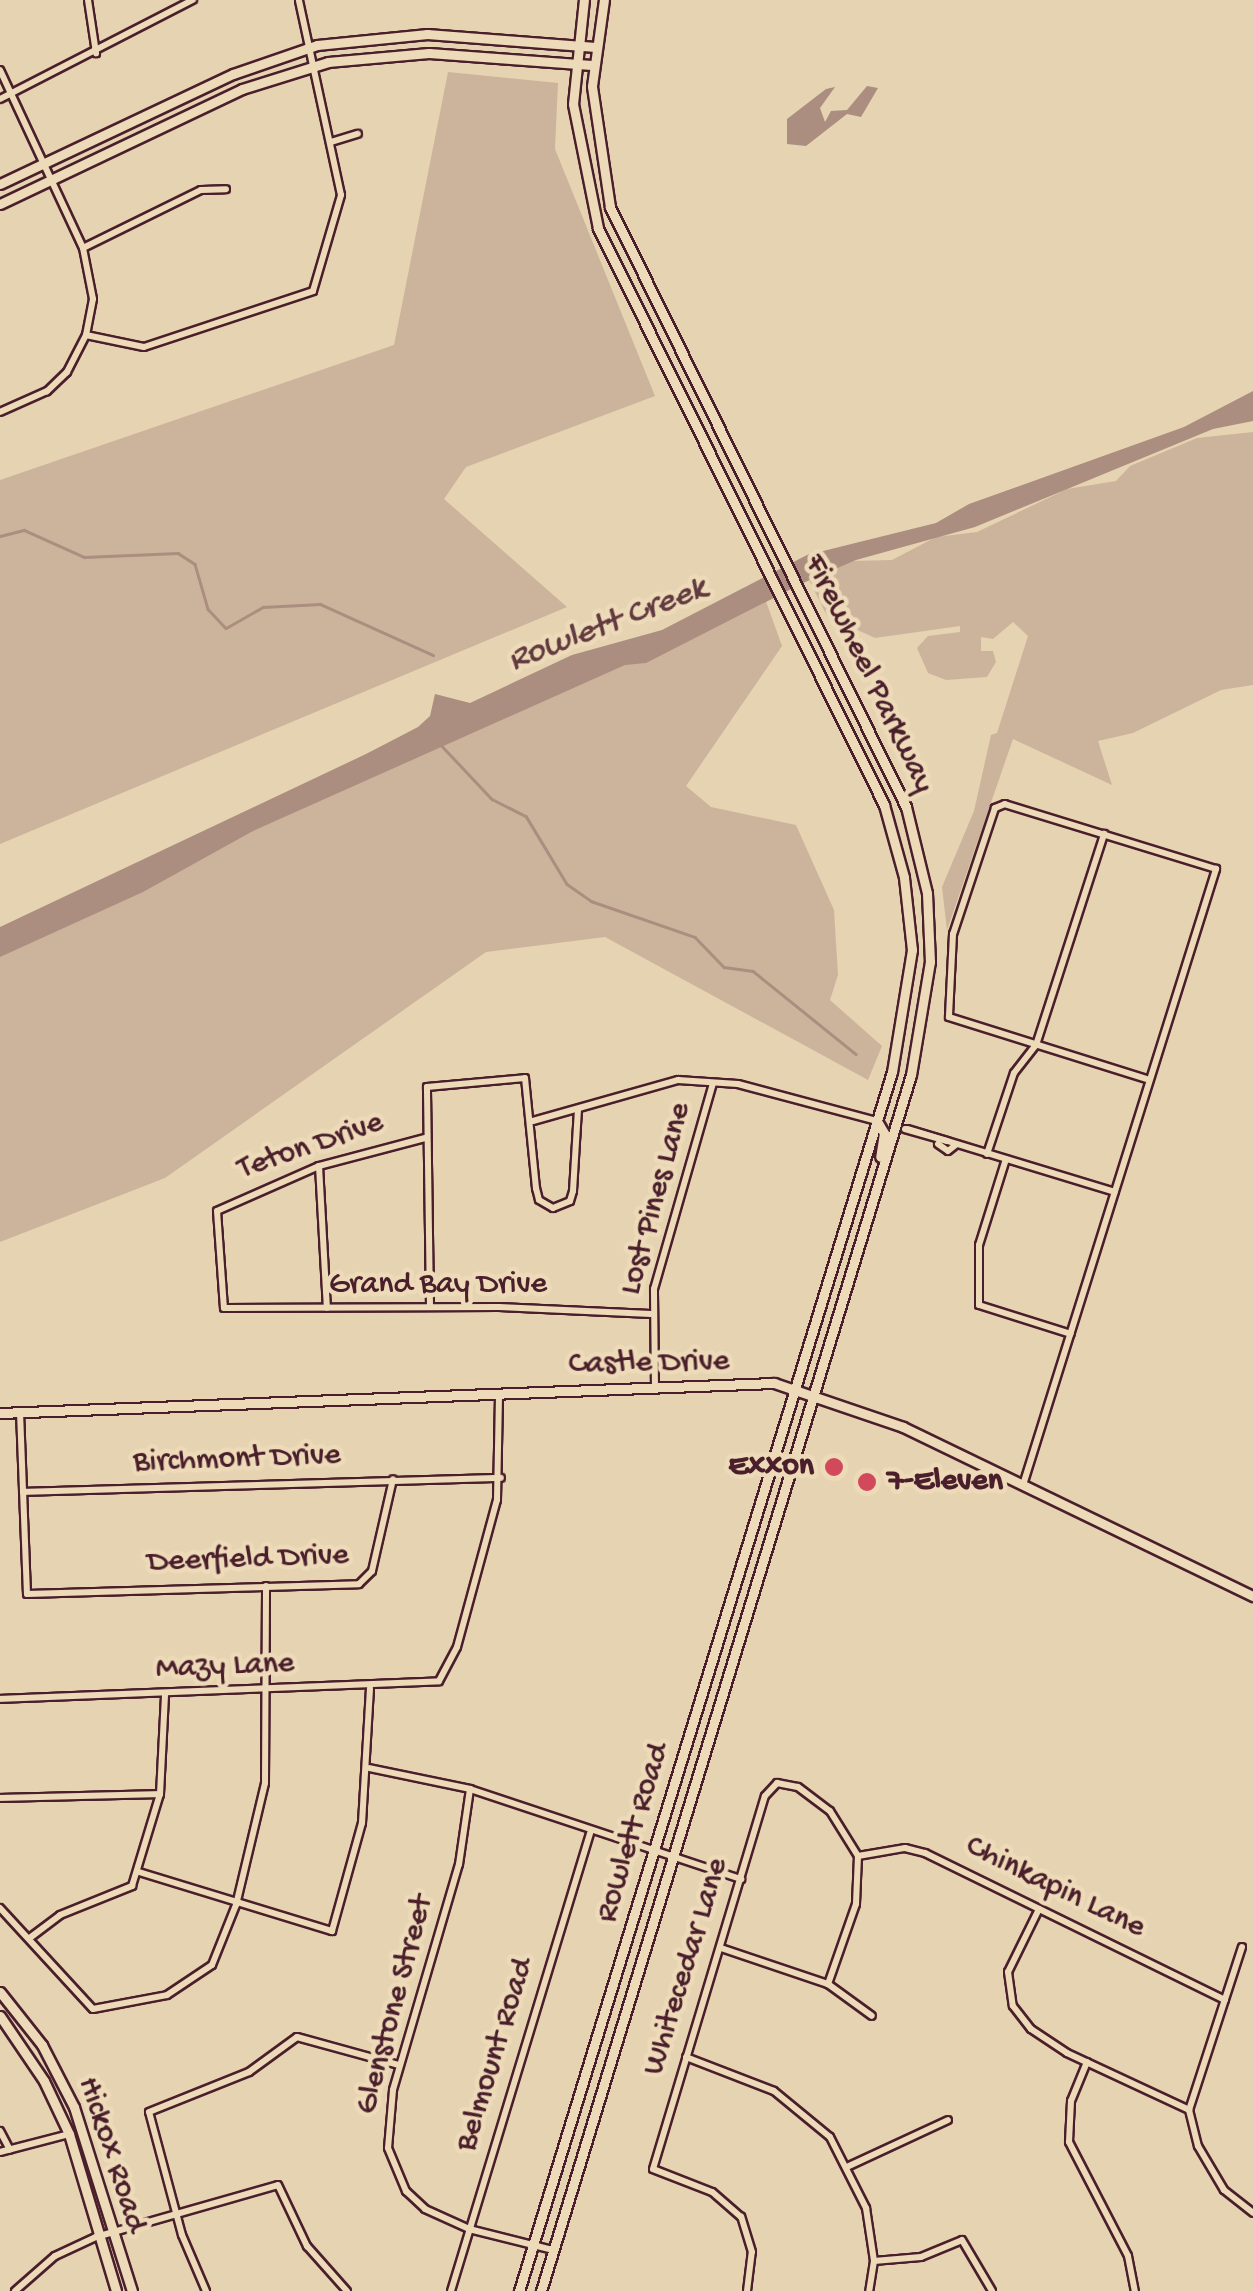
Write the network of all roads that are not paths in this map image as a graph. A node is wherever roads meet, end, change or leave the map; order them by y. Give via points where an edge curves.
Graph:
1 (88, 0) edge
2 (193, 0) edge
3 (298, 0) edge
4 (584, 0) edge
5 (604, 0) edge
6 (575, 44) junction
7 (595, 46) junction
8 (305, 49) junction
9 (96, 53) junction
10 (574, 64) junction
11 (592, 65) junction
12 (310, 67) junction
13 (0, 70) edge
14 (10, 95) junction
15 (0, 99) edge
16 (358, 134) dead end
17 (331, 142) junction
18 (40, 164) junction
19 (48, 181) junction
20 (0, 184) edge
21 (226, 189) dead end
22 (0, 204) edge
23 (82, 248) junction
24 (86, 335) junction
25 (0, 412) edge
26 (1104, 834) junction
27 (1036, 1046) junction
28 (1147, 1079) junction
29 (713, 1083) junction
30 (578, 1109) junction
31 (533, 1121) junction
32 (877, 1122) junction
33 (896, 1125) junction
34 (425, 1138) junction
35 (988, 1154) junction
36 (1006, 1159) junction
37 (319, 1166) junction
38 (1114, 1192) junction
39 (873, 1199) junction
40 (430, 1306) junction
41 (224, 1308) joint
42 (327, 1308) junction
43 (652, 1314) junction
44 (1070, 1334) junction
45 (655, 1388) junction
46 (796, 1390) junction
47 (499, 1393) junction
48 (812, 1394) junction
49 (0, 1412) edge
50 (20, 1412) junction
51 (501, 1478) junction
52 (393, 1479) junction
53 (1023, 1486) junction
54 (24, 1492) junction
55 (266, 1586) junction
56 (1253, 1596) edge
57 (707, 1673) junction
58 (726, 1680) junction
59 (370, 1688) junction
60 (268, 1690) junction
61 (165, 1694) junction
62 (0, 1699) edge
63 (369, 1768) junction
64 (470, 1788) junction
65 (160, 1794) junction
66 (0, 1798) edge
67 (590, 1833) junction
68 (656, 1852) junction
69 (858, 1856) junction
70 (673, 1858) junction
71 (138, 1872) junction
72 (740, 1879) junction
73 (236, 1906) junction
74 (0, 1908) edge
75 (1039, 1909) junction
76 (31, 1937) junction
77 (721, 1948) junction
78 (1242, 1948) dead end
79 (828, 1984) junction
80 (0, 1992) edge
81 (1225, 2000) junction
82 (0, 2016) edge
83 (872, 2016) dead end
84 (686, 2057) junction
85 (1087, 2062) junction
86 (400, 2064) junction
87 (1189, 2110) junction
88 (948, 2120) dead end
89 (0, 2131) edge
90 (69, 2134) junction
91 (10, 2150) junction
92 (0, 2152) edge
93 (848, 2166) junction
94 (175, 2213) junction
95 (1253, 2214) edge
96 (469, 2229) junction
97 (112, 2232) junction
98 (96, 2237) junction
99 (533, 2246) junction
100 (554, 2250) junction
101 (874, 2261) junction
102 (15, 2291) edge
103 (116, 2291) edge
104 (132, 2291) edge
105 (206, 2291) edge
106 (346, 2291) edge
107 (450, 2291) edge
108 (519, 2291) edge
109 (541, 2291) edge
110 (747, 2291) edge
111 (869, 2291) edge
112 (992, 2291) edge
113 (1135, 2291) edge

1 - 9 street
2 - 9 street
3 - 8 street
4 - 6 main road, Firewheel Parkway
5 - 7 main road, Firewheel Parkway
6 - 7 main road
6 - 8 main road via 391,34
6 - 10 main road, Firewheel Parkway
7 - 11 main road, Firewheel Parkway
8 - 12 street
8 - 18 main road via 233,74
9 - 14 street
10 - 11 main road
10 - 12 main road via 429,53
10 - 32 main road, Firewheel Parkway via 575,130 594,214 884,805 908,900 909,993
11 - 33 main road, Firewheel Parkway via 596,151 610,206 906,807 927,892 926,1009
12 - 17 street
12 - 19 main road via 242,89
13 - 14 street
14 - 15 street
14 - 18 street
16 - 17 street
17 - 24 street via 339,213 313,291 158,344 130,347
18 - 19 street
18 - 20 main road
19 - 22 main road
19 - 23 street
21 - 23 street via 201,190
23 - 24 street via 93,286
24 - 25 street via 67,372 47,391
26 - 27 street
26 - 27 street via 1005,804 995,808 958,919 948,1017
26 - 28 street via 1216,869
27 - 28 street
27 - 35 street via 1014,1073
28 - 38 street
29 - 30 street via 666,1081
29 - 32 street via 771,1091
29 - 43 street, Lost Pines Lane via 659,1266
30 - 31 street
30 - 31 street via 573,1192 570,1201 553,1208 536,1188
31 - 34 street via 525,1078 427,1087
32 - 39 main road via 884,1134
32 - 46 main road, Firewheel Parkway
33 - 35 street
33 - 39 main road, Firewheel Parkway
34 - 37 street, Teton Drive
34 - 40 street
35 - 36 street
36 - 38 street
36 - 44 street via 979,1245 979,1306
37 - 41 street, Teton Drive via 217,1211
37 - 42 street
38 - 44 street
39 - 48 main road, Firewheel Parkway
40 - 42 street, Grand Bay Drive
40 - 43 street, Grand Bay Drive
41 - 42 street, Grand Bay Drive
43 - 45 street, Lost Pines Lane
44 - 53 street
45 - 46 main road, Castle Drive via 774,1384
45 - 47 main road, Castle Drive
46 - 48 main road, Castle Drive
46 - 57 main road, Rowlett Road
47 - 50 main road, Castle Drive
47 - 51 street
48 - 53 main road, Castle Drive via 903,1426
48 - 58 main road, Rowlett Road
49 - 50 main road, Castle Drive
50 - 54 street
51 - 52 street, Birchmont Drive
51 - 59 street, Mazy Lane via 447,1673 431,1684
52 - 54 street, Birchmont Drive
52 - 55 street, Deerfield Drive via 366,1580
53 - 56 main road, Castle Drive
54 - 55 street, Deerfield Drive via 27,1594
55 - 60 street
57 - 58 main road
57 - 68 main road, Rowlett Road
58 - 70 main road, Rowlett Road
59 - 60 street, Mazy Lane
59 - 63 street
60 - 61 street, Mazy Lane
60 - 73 street via 265,1783
61 - 62 street, Mazy Lane
61 - 65 street
63 - 64 street
63 - 73 street via 362,1824 332,1931
64 - 67 street
64 - 86 street, Glenstone Street via 459,1864
65 - 66 street
65 - 71 street
67 - 68 street
67 - 96 street, Belmount Road
68 - 70 street
68 - 99 main road, Rowlett Road
69 - 72 street, Whitecedar Lane via 830,1811 798,1787 777,1782 766,1796
69 - 75 street, Chinkapin Lane via 916,1850
69 - 79 street via 856,1904
70 - 72 street
70 - 100 main road, Rowlett Road
71 - 73 street
71 - 76 street via 121,1893 60,1916
72 - 77 street, Whitecedar Lane
73 - 76 street via 225,1944 194,1982 167,1995 93,2009
74 - 76 street
75 - 81 street, Chinkapin Lane
75 - 85 street via 1008,1972 1007,1994 1031,2029
77 - 79 street
77 - 84 street, Whitecedar Lane
78 - 81 street
79 - 83 street
80 - 97 main road, Hickox Road via 42,2045 74,2107
81 - 87 street
82 - 90 main road, Hickox Road via 44,2080
84 - 93 street via 795,2104
84 - 110 street, Whitecedar Lane via 653,2170 712,2192 741,2217 752,2252
85 - 87 street
85 - 113 street via 1071,2101 1068,2142 1122,2243
86 - 94 street via 297,2037 248,2072 156,2106 146,2120
86 - 96 street, Glenstone Street via 388,2116 392,2165 425,2209
87 - 95 street via 1202,2156 1232,2200
88 - 93 street via 935,2120
89 - 91 street
90 - 91 street
90 - 98 main road, Hickox Road
91 - 92 street
93 - 101 street via 866,2208
94 - 97 street
94 - 105 street
94 - 106 street via 268,2186 284,2190 307,2246
96 - 99 street, Glenstone Street
96 - 107 street, Belmount Road
97 - 98 street
97 - 104 main road, Hickox Road
98 - 102 street via 46,2262
98 - 103 main road, Hickox Road
99 - 100 street, Glenstone Street
99 - 108 main road, Rowlett Road
100 - 109 main road, Rowlett Road
101 - 111 street
101 - 112 street via 921,2257 962,2240

